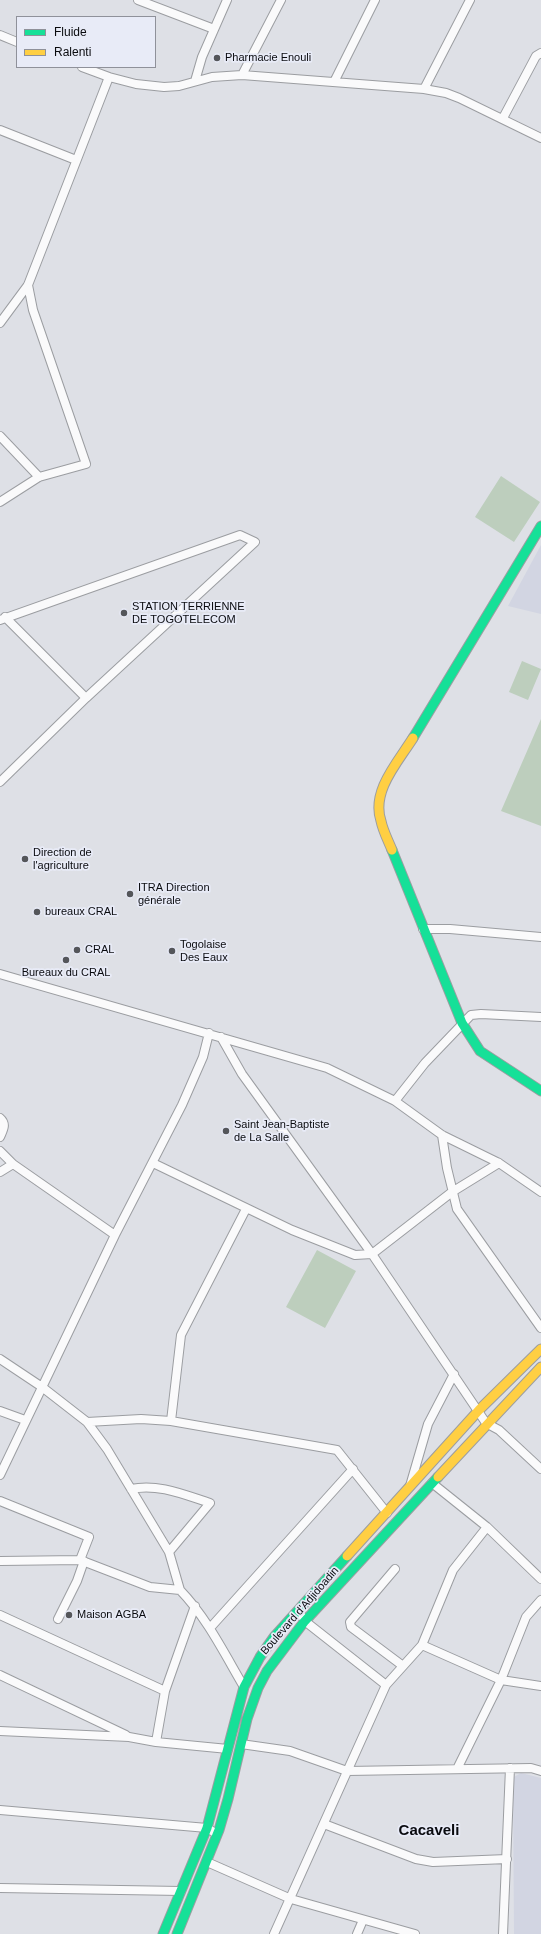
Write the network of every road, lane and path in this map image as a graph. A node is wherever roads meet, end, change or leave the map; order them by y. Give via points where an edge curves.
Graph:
1 (138, 0) edge
2 (227, 0) edge
3 (281, 0) edge
4 (375, 0) edge
5 (470, 0) edge
6 (214, 29) junction
7 (0, 36) edge
8 (16, 42) edge
9 (541, 53) edge
10 (85, 68) edge
11 (242, 75) junction
12 (109, 77) junction
13 (194, 81) junction
14 (334, 82) junction
15 (424, 90) junction
16 (503, 118) junction
17 (0, 130) edge
18 (541, 138) edge
19 (76, 160) junction
20 (28, 285) junction
21 (0, 323) edge
22 (0, 436) edge
23 (39, 477) junction
24 (0, 502) edge
25 (541, 526) edge
26 (3, 619) edge
27 (86, 698) junction
28 (0, 782) edge
29 (423, 929) junction
30 (541, 937) edge
31 (0, 974) edge
32 (541, 1017) edge
33 (462, 1024) junction
34 (209, 1033) junction
35 (221, 1037) junction
36 (541, 1091) edge
37 (394, 1101) junction
38 (0, 1118) edge
39 (442, 1135) junction
40 (0, 1137) edge
41 (0, 1151) edge
42 (153, 1163) junction
43 (499, 1163) junction
44 (13, 1164) junction
45 (0, 1172) edge
46 (452, 1192) junction
47 (541, 1192) edge
48 (246, 1209) junction
49 (115, 1235) junction
50 (372, 1254) junction
51 (541, 1328) edge
52 (541, 1349) edge
53 (0, 1359) edge
54 (541, 1368) edge
55 (454, 1374) junction
56 (42, 1387) junction
57 (479, 1410) junction
58 (0, 1411) edge
59 (26, 1420) junction
60 (171, 1421) junction
61 (87, 1422) junction
62 (486, 1423) junction
63 (353, 1469) junction
64 (541, 1469) edge
65 (0, 1475) edge
66 (432, 1484) junction
67 (131, 1489) junction
68 (409, 1489) junction
69 (0, 1501) edge
70 (388, 1513) junction
71 (487, 1527) junction
72 (169, 1552) junction
73 (0, 1560) edge
74 (82, 1561) junction
75 (338, 1568) junction
76 (395, 1569) dead end
77 (344, 1579) junction
78 (541, 1579) edge
79 (180, 1590) junction
80 (541, 1600) edge
81 (195, 1606) junction
82 (298, 1611) junction
83 (0, 1614) edge
84 (58, 1619) dead end
85 (306, 1622) junction
86 (210, 1628) junction
87 (422, 1644) junction
88 (403, 1666) junction
89 (0, 1675) edge
90 (501, 1680) junction
91 (386, 1685) junction
92 (541, 1686) edge
93 (244, 1687) junction
94 (165, 1691) junction
95 (0, 1731) edge
96 (129, 1737) junction
97 (156, 1742) junction
98 (241, 1744) junction
99 (228, 1749) junction
100 (510, 1768) junction
101 (457, 1770) junction
102 (541, 1770) edge
103 (347, 1771) junction
104 (0, 1810) edge
105 (324, 1824) junction
106 (207, 1828) junction
107 (217, 1834) junction
108 (507, 1859) junction
109 (207, 1862) junction
110 (0, 1888) edge
111 (181, 1891) junction
112 (291, 1899) junction
113 (362, 1920) junction
114 (163, 1934) edge
115 (177, 1934) edge
116 (274, 1934) edge
117 (357, 1934) edge
118 (415, 1934) edge
119 (503, 1934) edge

1 - 6 street
2 - 6 street
3 - 11 street
4 - 14 street
5 - 15 street
6 - 13 street
7 - 8 street
9 - 16 street via 536,56
10 - 12 street
11 - 13 street
11 - 14 street
12 - 13 street via 136,84 164,87
12 - 19 street
14 - 15 street
15 - 16 street via 459,98
16 - 18 street
17 - 19 street
19 - 20 street
20 - 21 street
20 - 23 street via 32,310 86,464
22 - 23 street
23 - 24 street
25 - 29 main road via 385,783 379,800 380,820
26 - 27 street
26 - 27 street via 240,535 255,542
27 - 28 street
29 - 30 street
29 - 33 main road
31 - 34 street
32 - 33 street via 476,1014 471,1015
33 - 36 main road via 480,1051
33 - 37 street
34 - 35 street
34 - 42 street via 200,1064
35 - 37 street via 327,1068
35 - 50 street via 242,1074
37 - 39 street
38 - 40 street via 5,1126
39 - 43 street
39 - 46 street
41 - 44 street
42 - 48 street via 192,1180
42 - 49 street
43 - 46 street
43 - 47 street
44 - 45 street
44 - 49 street
46 - 50 street
46 - 51 street via 457,1208 466,1223
48 - 50 street via 350,1254
48 - 60 street via 181,1336
49 - 56 street
50 - 55 street
52 - 57 main road, Boulevard d'Adjidoadin
53 - 56 street
54 - 62 main road, Boulevard d'Adjidoadin
55 - 57 street
55 - 68 street via 428,1424
56 - 59 street
56 - 61 street
57 - 62 street
57 - 68 main road, Boulevard d'Adjidoadin
58 - 59 street
59 - 65 street
60 - 61 street via 141,1419
60 - 63 street via 333,1449 340,1452
61 - 67 street
62 - 64 street via 499,1430
62 - 66 main road, Boulevard d'Adjidoadin
63 - 70 street
63 - 86 street
66 - 71 street
66 - 77 main road, Boulevard d'Adjidoadin
67 - 72 street
67 - 72 street via 140,1487 166,1490 210,1503
68 - 70 main road, Boulevard d'Adjidoadin
69 - 74 street via 89,1537
70 - 75 main road, Boulevard d'Adjidoadin
71 - 78 street
71 - 87 street via 453,1570
72 - 79 street
73 - 74 street
74 - 79 street via 150,1587
74 - 84 street via 77,1581
75 - 77 main road
75 - 82 main road, Boulevard d'Adjidoadin
76 - 88 street via 350,1622 351,1627
77 - 85 main road, Boulevard d'Adjidoadin
79 - 81 street
80 - 90 street via 523,1623
81 - 86 street
81 - 94 street
82 - 85 street
82 - 93 main road, Boulevard d'Adjidoadin via 274,1637
83 - 94 street
85 - 91 street
85 - 98 main road, Boulevard d'Adjidoadin via 270,1666 258,1689
86 - 93 street
87 - 88 street
87 - 90 street
88 - 91 street
89 - 96 street
90 - 92 street
90 - 101 street
91 - 103 street
93 - 99 main road, Boulevard d'Adjidoadin
94 - 97 street
95 - 96 street
96 - 97 street
97 - 99 street
98 - 103 street via 290,1751
98 - 107 main road, Boulevard d'Adjidoadin via 226,1809
99 - 106 main road, Boulevard d'Adjidoadin
100 - 101 street
100 - 102 street
100 - 108 street
101 - 103 street
103 - 105 street
104 - 106 street
105 - 108 street via 416,1859 433,1862
105 - 112 street
106 - 107 street
106 - 111 main road, Boulevard d'Adjidoadin
107 - 109 main road, Boulevard d'Adjidoadin
108 - 119 street
109 - 112 street
109 - 115 main road, Boulevard d'Adjidoadin
110 - 111 street
111 - 114 main road, Boulevard d'Adjidoadin
112 - 113 street
112 - 116 street
113 - 117 street
113 - 118 street

